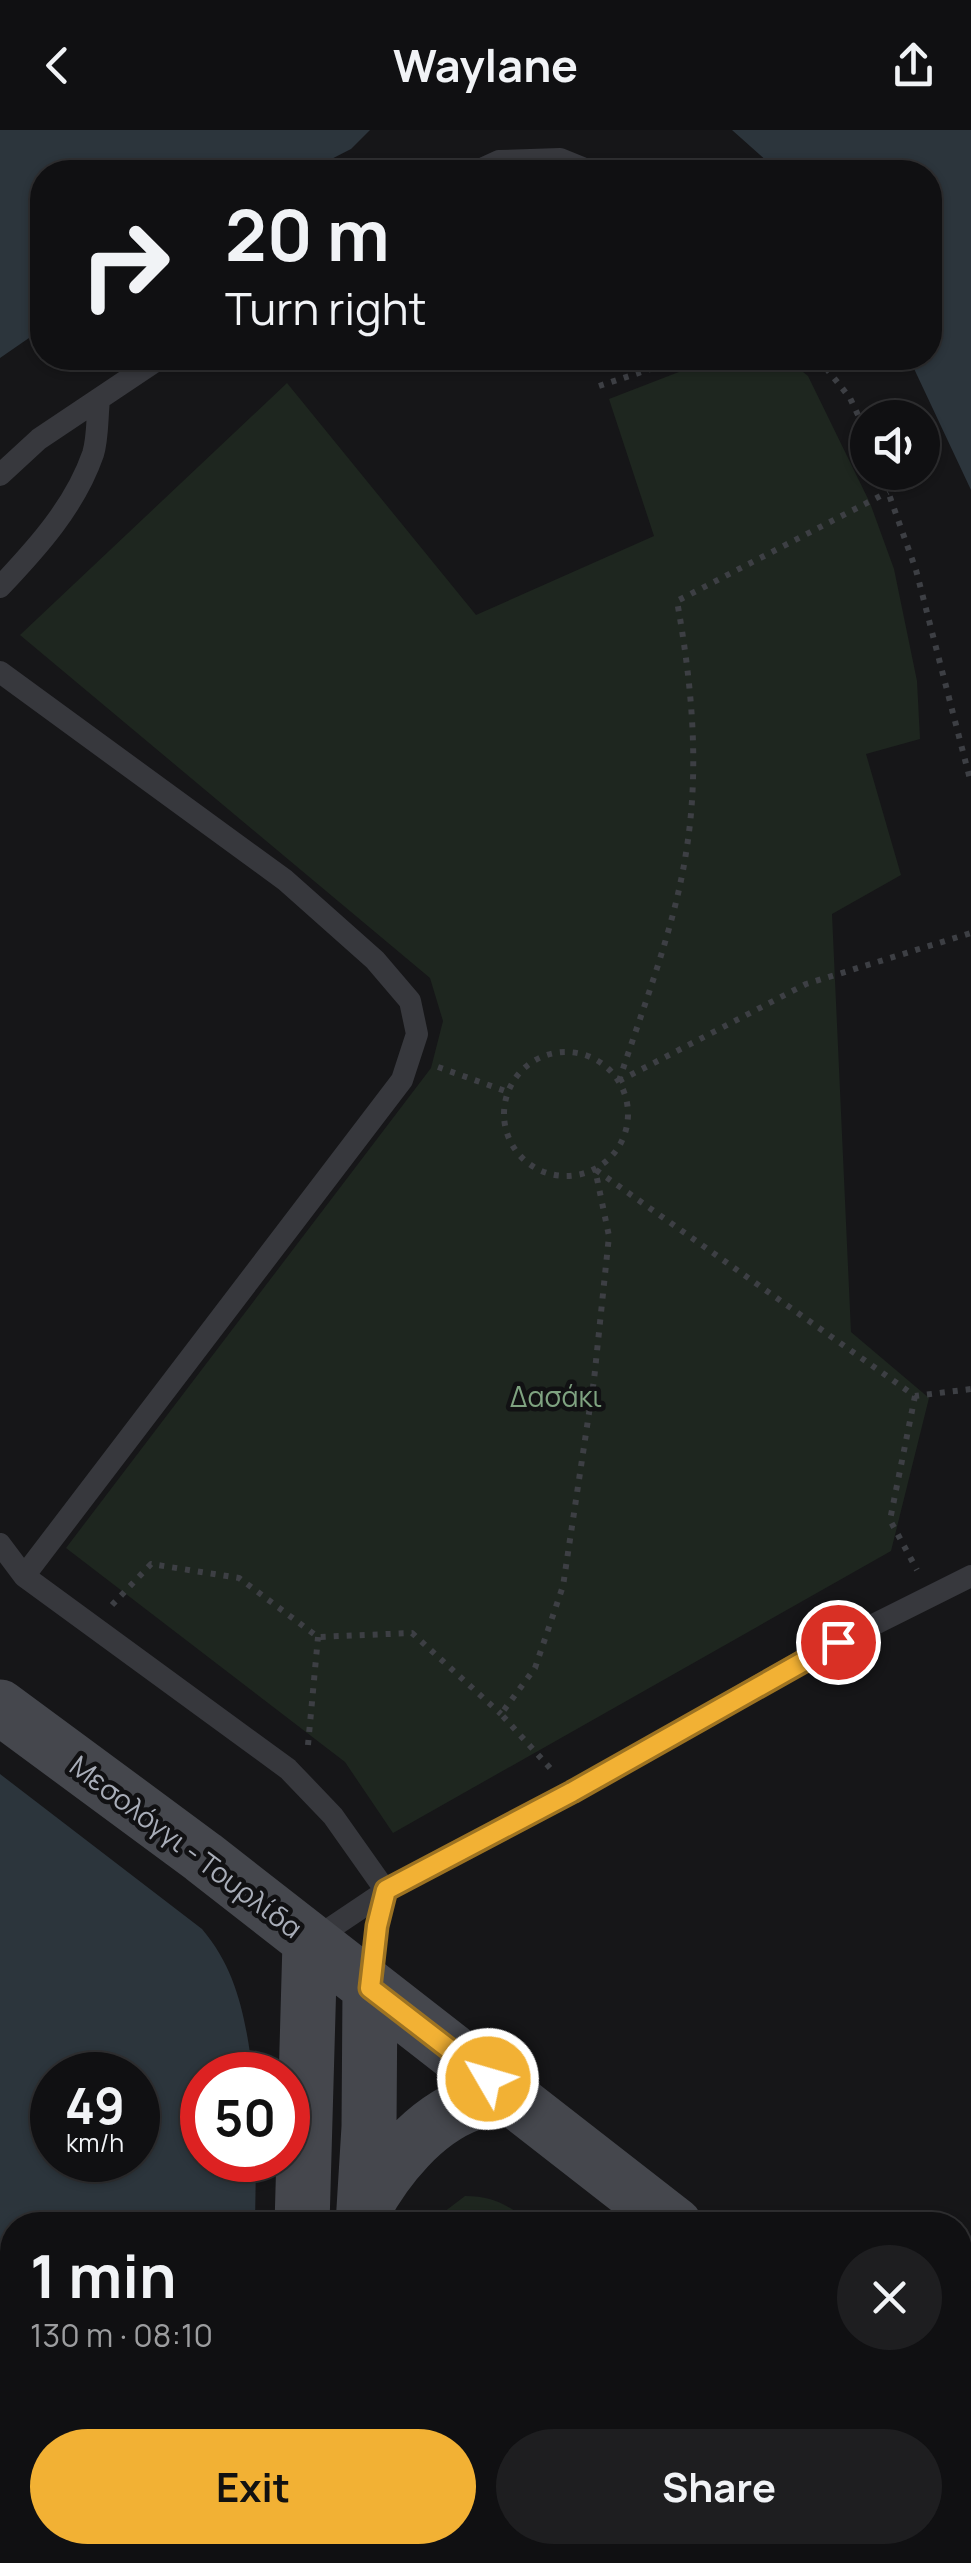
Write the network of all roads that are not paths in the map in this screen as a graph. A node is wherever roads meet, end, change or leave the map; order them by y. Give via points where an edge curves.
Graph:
1 (530, 160) edge
2 (562, 160) edge
3 (143, 370) edge
4 (99, 400) junction
5 (0, 475) edge
6 (0, 587) edge
7 (0, 672) edge
8 (0, 1544) edge
9 (24, 1576) junction
10 (971, 1576) edge
11 (0, 1706) edge
12 (386, 1890) junction
13 (310, 1942) junction
14 (370, 1988) junction
15 (510, 2096) junction
16 (302, 2212) edge
17 (363, 2212) edge
18 (366, 2212) edge
19 (658, 2212) edge

1 - 2 lane
3 - 4 lane
4 - 5 lane
4 - 6 lane via 94,451 72,500
7 - 9 lane via 333,920 410,1001 417,1034 402,1080
8 - 9 lane
9 - 12 lane via 304,1784
10 - 12 lane
11 - 13 main road, Μεσολόγγι - Τουρλίδα
12 - 13 lane
12 - 14 lane
13 - 14 main road, Μεσολόγγι - Τουρλίδα
13 - 16 main road
14 - 15 main road, Μεσολόγγι - Τουρλίδα
14 - 17 main road
15 - 18 main road via 470,2104 428,2132 389,2168
15 - 19 main road, Μεσολόγγι - Τουρλίδα

